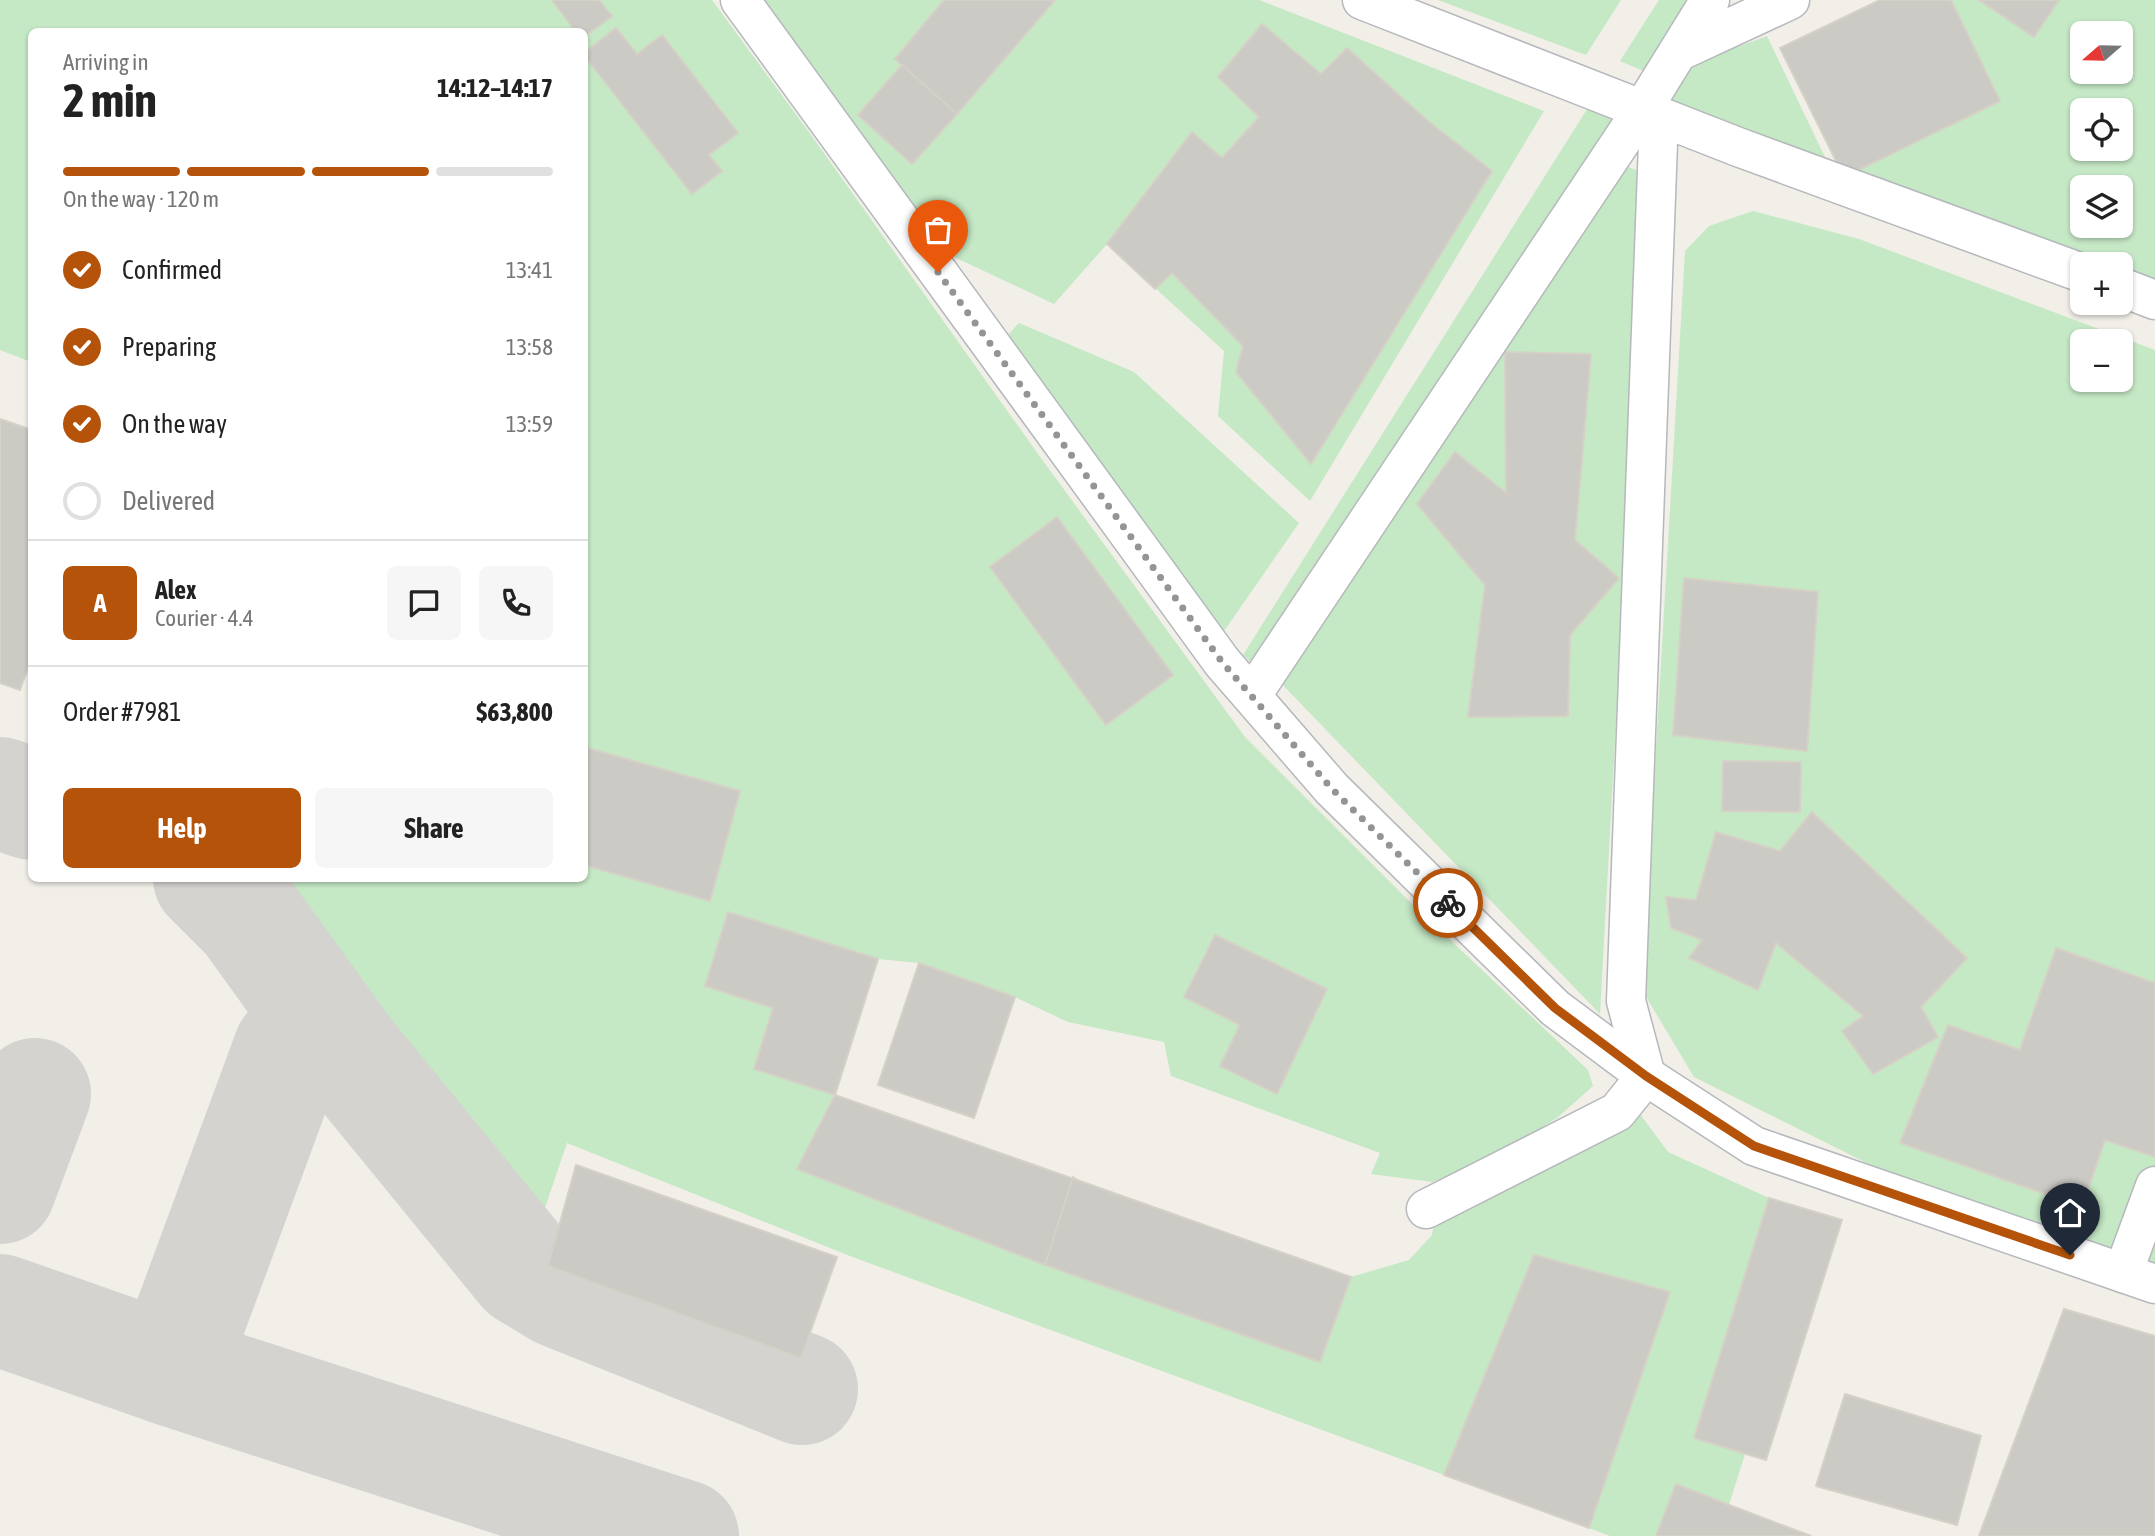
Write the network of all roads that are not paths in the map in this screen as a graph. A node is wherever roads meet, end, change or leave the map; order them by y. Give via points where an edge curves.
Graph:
1 (740, 0) edge
2 (1362, 0) edge
3 (1710, 0) edge
4 (1790, 0) edge
5 (1678, 52) junction
6 (1651, 113) junction
7 (2070, 269) edge
8 (2133, 292) edge
9 (2155, 300) edge
10 (1252, 695) junction
11 (1646, 1076) junction
12 (2155, 1186) edge
13 (1426, 1209) dead end
14 (2139, 1278) edge

1 - 10 street via 1222,662
2 - 6 street
3 - 5 street
4 - 5 street
5 - 6 street
6 - 7 street
6 - 10 street
6 - 11 street via 1626,1001
8 - 9 street
10 - 11 street via 1332,789 1555,1008
11 - 13 street via 1617,1112
11 - 14 street via 1754,1146
12 - 14 street

